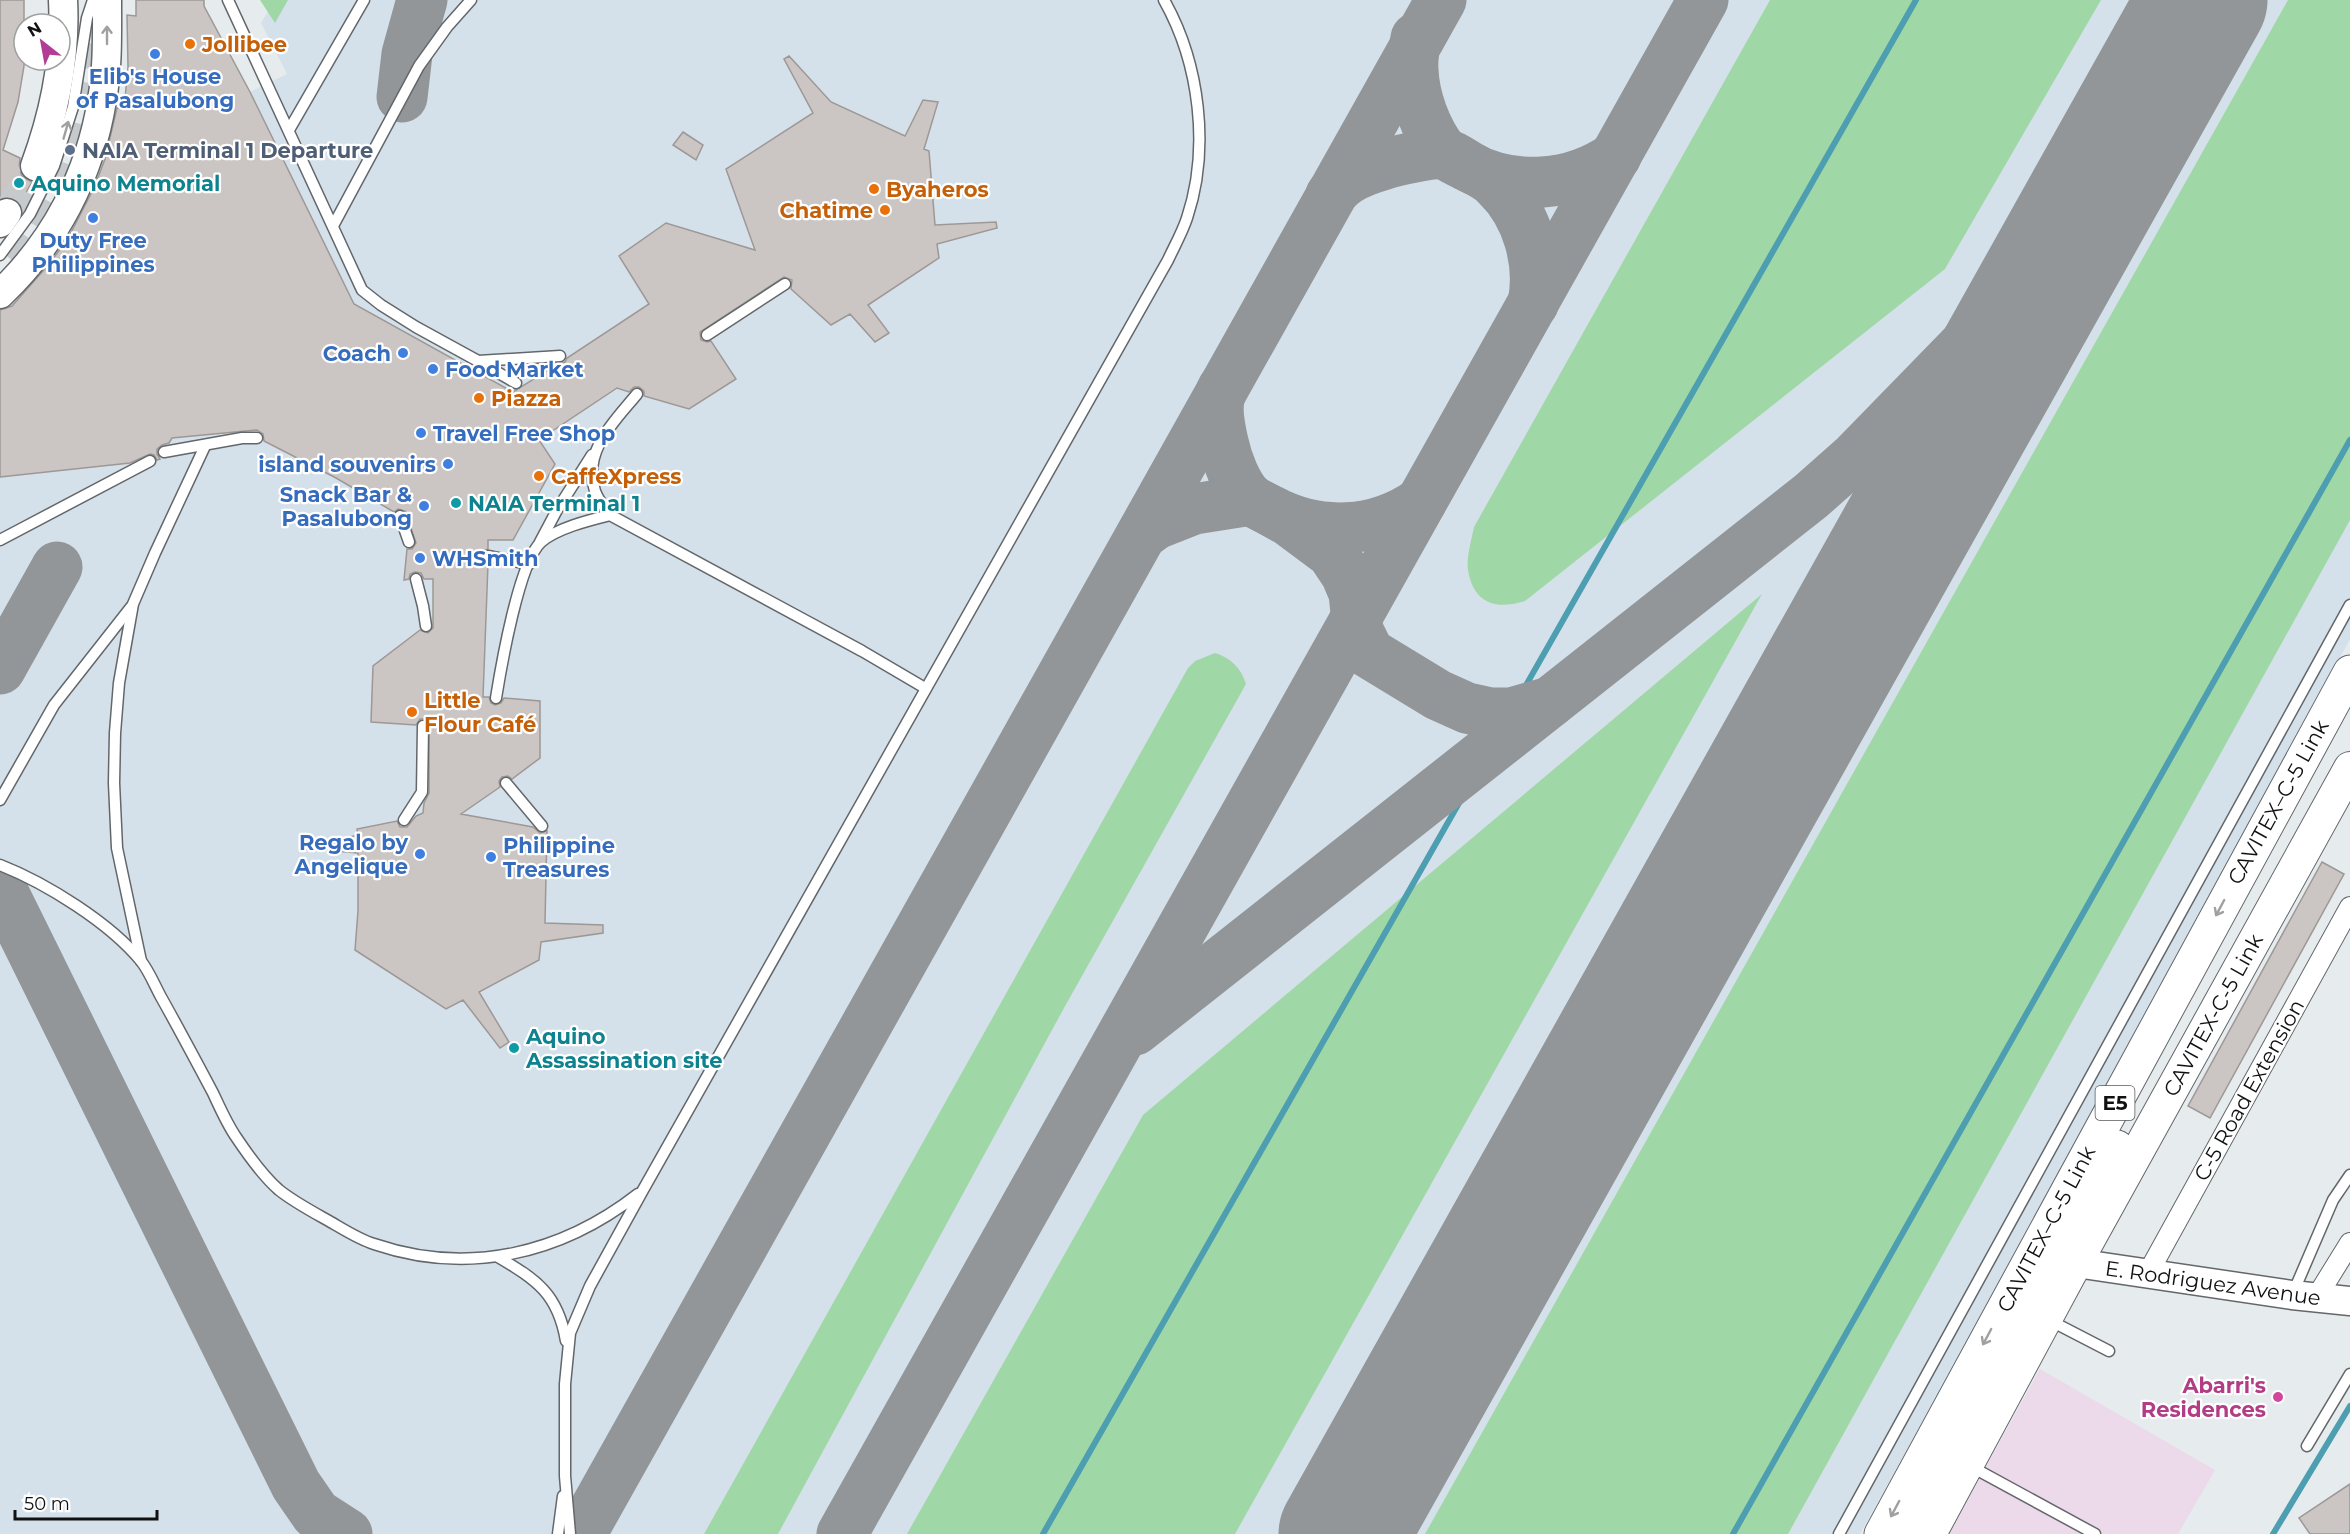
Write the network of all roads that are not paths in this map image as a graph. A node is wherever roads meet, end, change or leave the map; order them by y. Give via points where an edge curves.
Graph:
1 (63, 0) edge
2 (93, 0) edge
3 (107, 0) edge
4 (228, 0) edge
5 (364, 0) edge
6 (471, 0) edge
7 (1164, 0) edge
8 (289, 130) junction
9 (35, 166) tunnel mouth
10 (333, 226) junction
11 (0, 255) edge
12 (785, 284) dead end
13 (0, 294) edge
14 (707, 335) dead end
15 (560, 356) dead end
16 (478, 361) junction
17 (516, 383) dead end
18 (637, 394) dead end
19 (257, 438) dead end
20 (205, 446) junction
21 (164, 452) dead end
22 (594, 452) junction
23 (150, 461) dead end
24 (610, 515) junction
25 (400, 516) dead end
26 (0, 540) edge
27 (409, 542) dead end
28 (540, 543) junction
29 (488, 556) dead end
30 (529, 564) junction
31 (416, 579) dead end
32 (134, 604) junction
33 (2350, 605) edge
34 (426, 626) dead end
35 (2350, 672) edge
36 (925, 688) junction
37 (496, 698) dead end
38 (2350, 715) edge
39 (423, 726) dead end
40 (2350, 768) edge
41 (506, 783) dead end
42 (0, 800) edge
43 (404, 820) dead end
44 (542, 826) dead end
45 (0, 865) edge
46 (2350, 907) edge
47 (141, 962) junction
48 (2350, 1175) edge
49 (643, 1190) junction
50 (2350, 1243) edge
51 (498, 1257) junction
52 (2076, 1263) junction
53 (2148, 1273) junction
54 (2304, 1297) junction
55 (2350, 1301) edge
56 (2046, 1319) junction
57 (567, 1350) junction
58 (2109, 1351) dead end
59 (2350, 1374) edge
60 (2307, 1446) dead end
61 (1968, 1464) junction
62 (565, 1476) junction
63 (558, 1534) edge
64 (570, 1534) edge
65 (1839, 1534) edge
66 (1881, 1534) edge
67 (1910, 1534) edge
68 (1930, 1534) edge
69 (2095, 1534) edge

1 - 9 street via 60,77
11 -> 2 lane via 30,213 54,166 73,107
13 -> 3 street via 42,249 74,193 102,101
4 - 8 lane
5 - 8 lane
6 - 10 lane via 419,66
7 - 36 lane via 1187,51 1196,101 1198,154 1186,219 1168,260
8 - 10 lane
10 - 16 lane via 362,290 416,327
12 - 14 lane
15 - 16 lane
16 - 17 lane
18 - 22 lane
19 - 20 lane
20 - 21 lane
20 - 32 lane
22 - 24 lane via 596,494
22 - 28 lane
23 - 26 lane
24 - 28 lane via 583,522
24 - 36 lane
25 - 27 lane
28 - 30 lane
29 - 30 lane
30 - 37 lane via 506,639
31 - 34 lane
32 - 42 lane via 54,705
32 - 47 lane via 119,683 114,783 117,848
33 - 65 lane
35 -> 66 highway, CAVITEX–C-5 Link / E5
36 - 49 lane
38 - 67 highway, CAVITEX–C-5 Link / E5
39 - 43 lane via 422,792
40 - 52 main road, CAVITEX-C-5 Link
41 - 44 lane
45 - 47 lane via 71,902 106,928
46 - 53 street, C-5 Road Extension
47 - 51 lane via 235,1136 278,1189 371,1244 407,1254 446,1258
48 - 54 lane via 2333,1200 2307,1256
49 - 51 lane via 613,1214 571,1237
49 - 57 lane via 590,1286 575,1318
50 - 54 street
51 - 57 lane via 524,1272 555,1303
52 - 53 street, E. Rodriguez Avenue
52 - 56 main road
53 - 54 street, E. Rodriguez Avenue
54 - 55 street, E. Rodriguez Avenue
56 - 58 lane
56 - 61 main road
57 - 62 lane
59 - 60 lane
61 - 68 main road
61 - 69 lane
62 - 63 lane
62 - 64 lane

